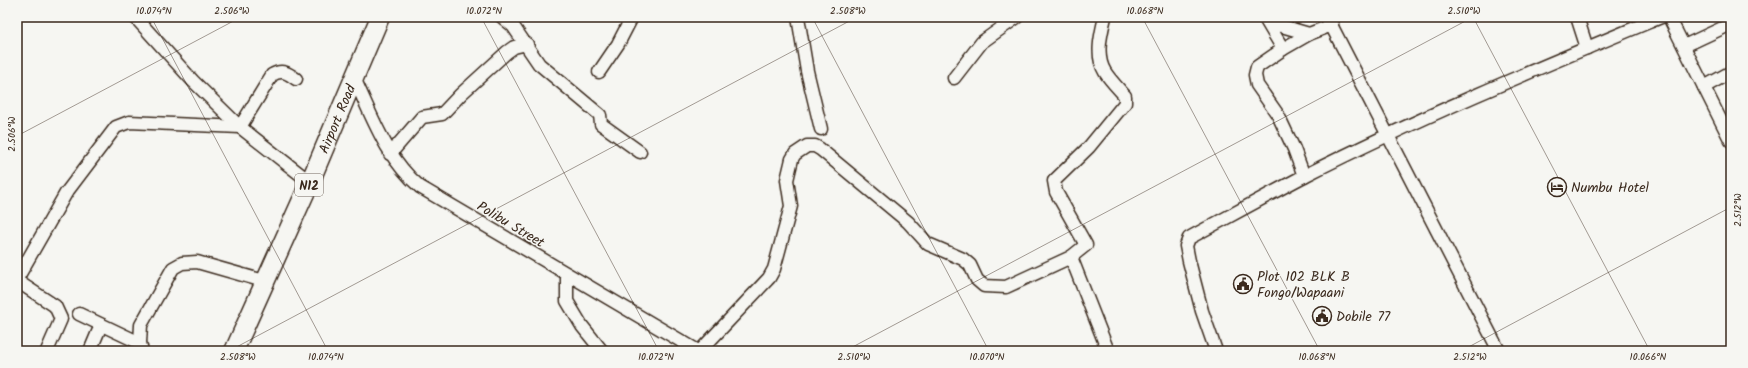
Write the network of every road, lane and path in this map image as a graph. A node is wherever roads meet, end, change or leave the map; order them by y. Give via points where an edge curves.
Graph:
1 (380, 17) edge
2 (502, 17) edge
3 (632, 17) edge
4 (798, 17) edge
5 (1017, 17) edge
6 (1105, 17) edge
7 (1577, 17) edge
8 (1661, 17) edge
9 (1669, 17) edge
10 (138, 18) edge
11 (1266, 20) edge
12 (1330, 21) edge
13 (1731, 24) edge
14 (1309, 34) junction
15 (527, 44) junction
16 (1684, 46) junction
17 (1587, 48) junction
18 (1284, 49) junction
19 (599, 72) dead end
20 (1731, 72) edge
21 (354, 78) junction
22 (954, 78) dead end
23 (296, 79) dead end
24 (1704, 87) junction
25 (1726, 117) edge
26 (240, 126) junction
27 (821, 129) dead end
28 (1389, 135) junction
29 (1731, 141) edge
30 (640, 152) dead end
31 (390, 154) junction
32 (1304, 176) junction
33 (310, 182) junction
34 (1072, 257) junction
35 (567, 275) junction
36 (17, 281) edge
37 (264, 281) junction
38 (79, 314) dead end
39 (101, 325) junction
40 (141, 347) edge
41 (47, 351) edge
42 (90, 351) edge
43 (234, 351) edge
44 (602, 351) edge
45 (699, 351) edge
46 (1108, 351) edge
47 (1216, 351) edge
48 (1499, 351) edge

1 - 21 highway, Airport Road / N12
2 - 15 street
3 - 19 street
4 - 27 street via 807,71
5 - 22 street via 982,42
6 - 34 street via 1100,40 1100,62 1126,99 1089,147 1054,181 1056,192 1086,245
7 - 17 street
8 - 17 street
9 - 16 street
10 - 26 street via 193,81
11 - 14 street
11 - 18 street
12 - 14 street
12 - 28 street
13 - 16 street
14 - 18 street
15 - 30 street via 540,64 600,115 601,124
15 - 31 street via 514,46 442,114 422,117
16 - 24 street
17 - 28 street
18 - 32 street via 1257,68 1255,75 1257,85 1278,115
20 - 24 street
21 - 31 street, Polibu Street
21 - 33 highway, Airport Road / N12
23 - 26 street via 286,72 272,75
24 - 25 street
25 - 29 street
26 - 33 street
26 - 36 street via 129,122 116,127 66,193
28 - 32 street
28 - 48 street
31 - 35 street, Polibu Street via 407,176 426,191
32 - 47 street via 1189,238 1186,246 1189,261
33 - 37 highway, Airport Road / N12
34 - 45 street via 1006,287 984,286 963,259 928,244 908,222 820,149 816,146 807,146 792,159 787,180 791,206 774,269 763,286
34 - 46 street
35 - 44 street via 567,301 582,326
35 - 45 street, Polibu Street
36 - 41 street via 58,310 61,319
37 - 40 street via 197,262 182,263 173,268 165,279 141,325
37 - 43 highway, Airport Road / N12
38 - 39 street
39 - 40 street
39 - 42 street

